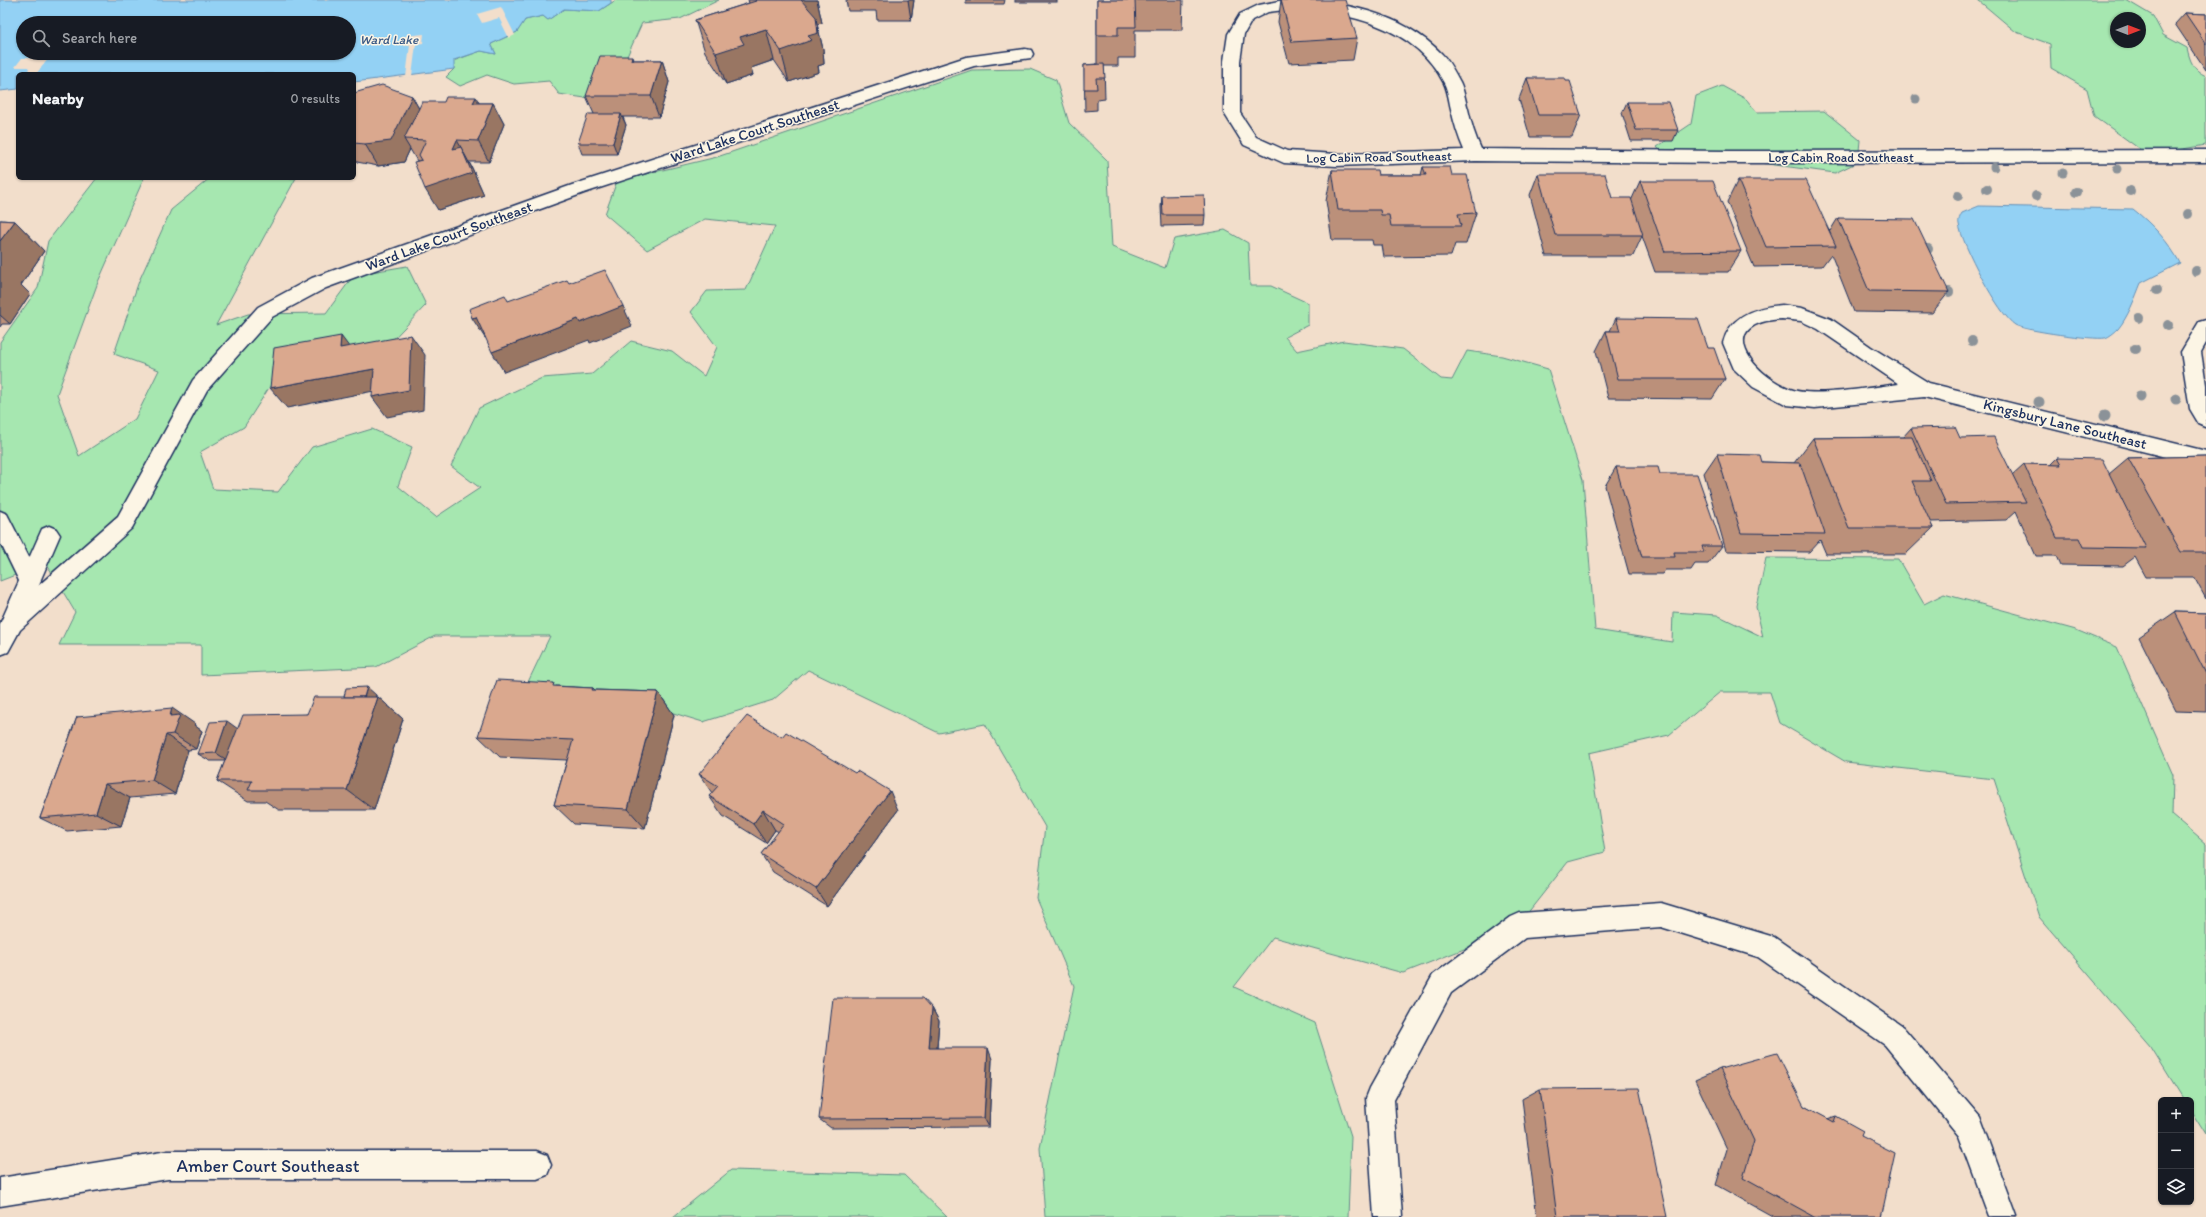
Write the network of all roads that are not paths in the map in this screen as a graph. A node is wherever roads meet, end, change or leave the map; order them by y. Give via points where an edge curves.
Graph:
1 (1025, 54) dead end
2 (1475, 155) junction
3 (2206, 156) edge
4 (2206, 327) edge
5 (1924, 389) junction
6 (2206, 419) edge
7 (2206, 459) edge
8 (0, 520) edge
9 (49, 535) dead end
10 (30, 581) junction
11 (6, 622) edge
12 (0, 645) edge
13 (537, 1165) dead end
14 (0, 1192) edge
15 (1388, 1217) edge
16 (2003, 1217) edge

1 - 11 street, Ward Lake Court Southeast via 972,60 578,189 319,283 265,312 200,385 125,522
2 - 2 street, Log Cabin Road Southeast via 1336,160 1284,157 1250,141 1232,113 1232,61 1236,34 1246,17 1264,8 1284,5 1347,10 1386,23 1415,39 1436,58 1453,84 1465,132
2 - 3 street, Log Cabin Road Southeast
4 - 6 street via 2191,352 2200,409
5 - 5 street, Kingsbury Lane Southeast via 1838,332 1810,317 1792,313 1768,313 1749,319 1738,330 1733,343 1741,364 1760,382 1787,397 1815,400
5 - 7 street, Kingsbury Lane Southeast
8 - 10 street
9 - 10 street
10 - 11 street
11 - 12 street
13 - 14 street, Amber Court Southeast via 168,1165
15 - 16 street via 1380,1098 1442,984 1520,926 1661,915 1765,946 1894,1036 1970,1127

